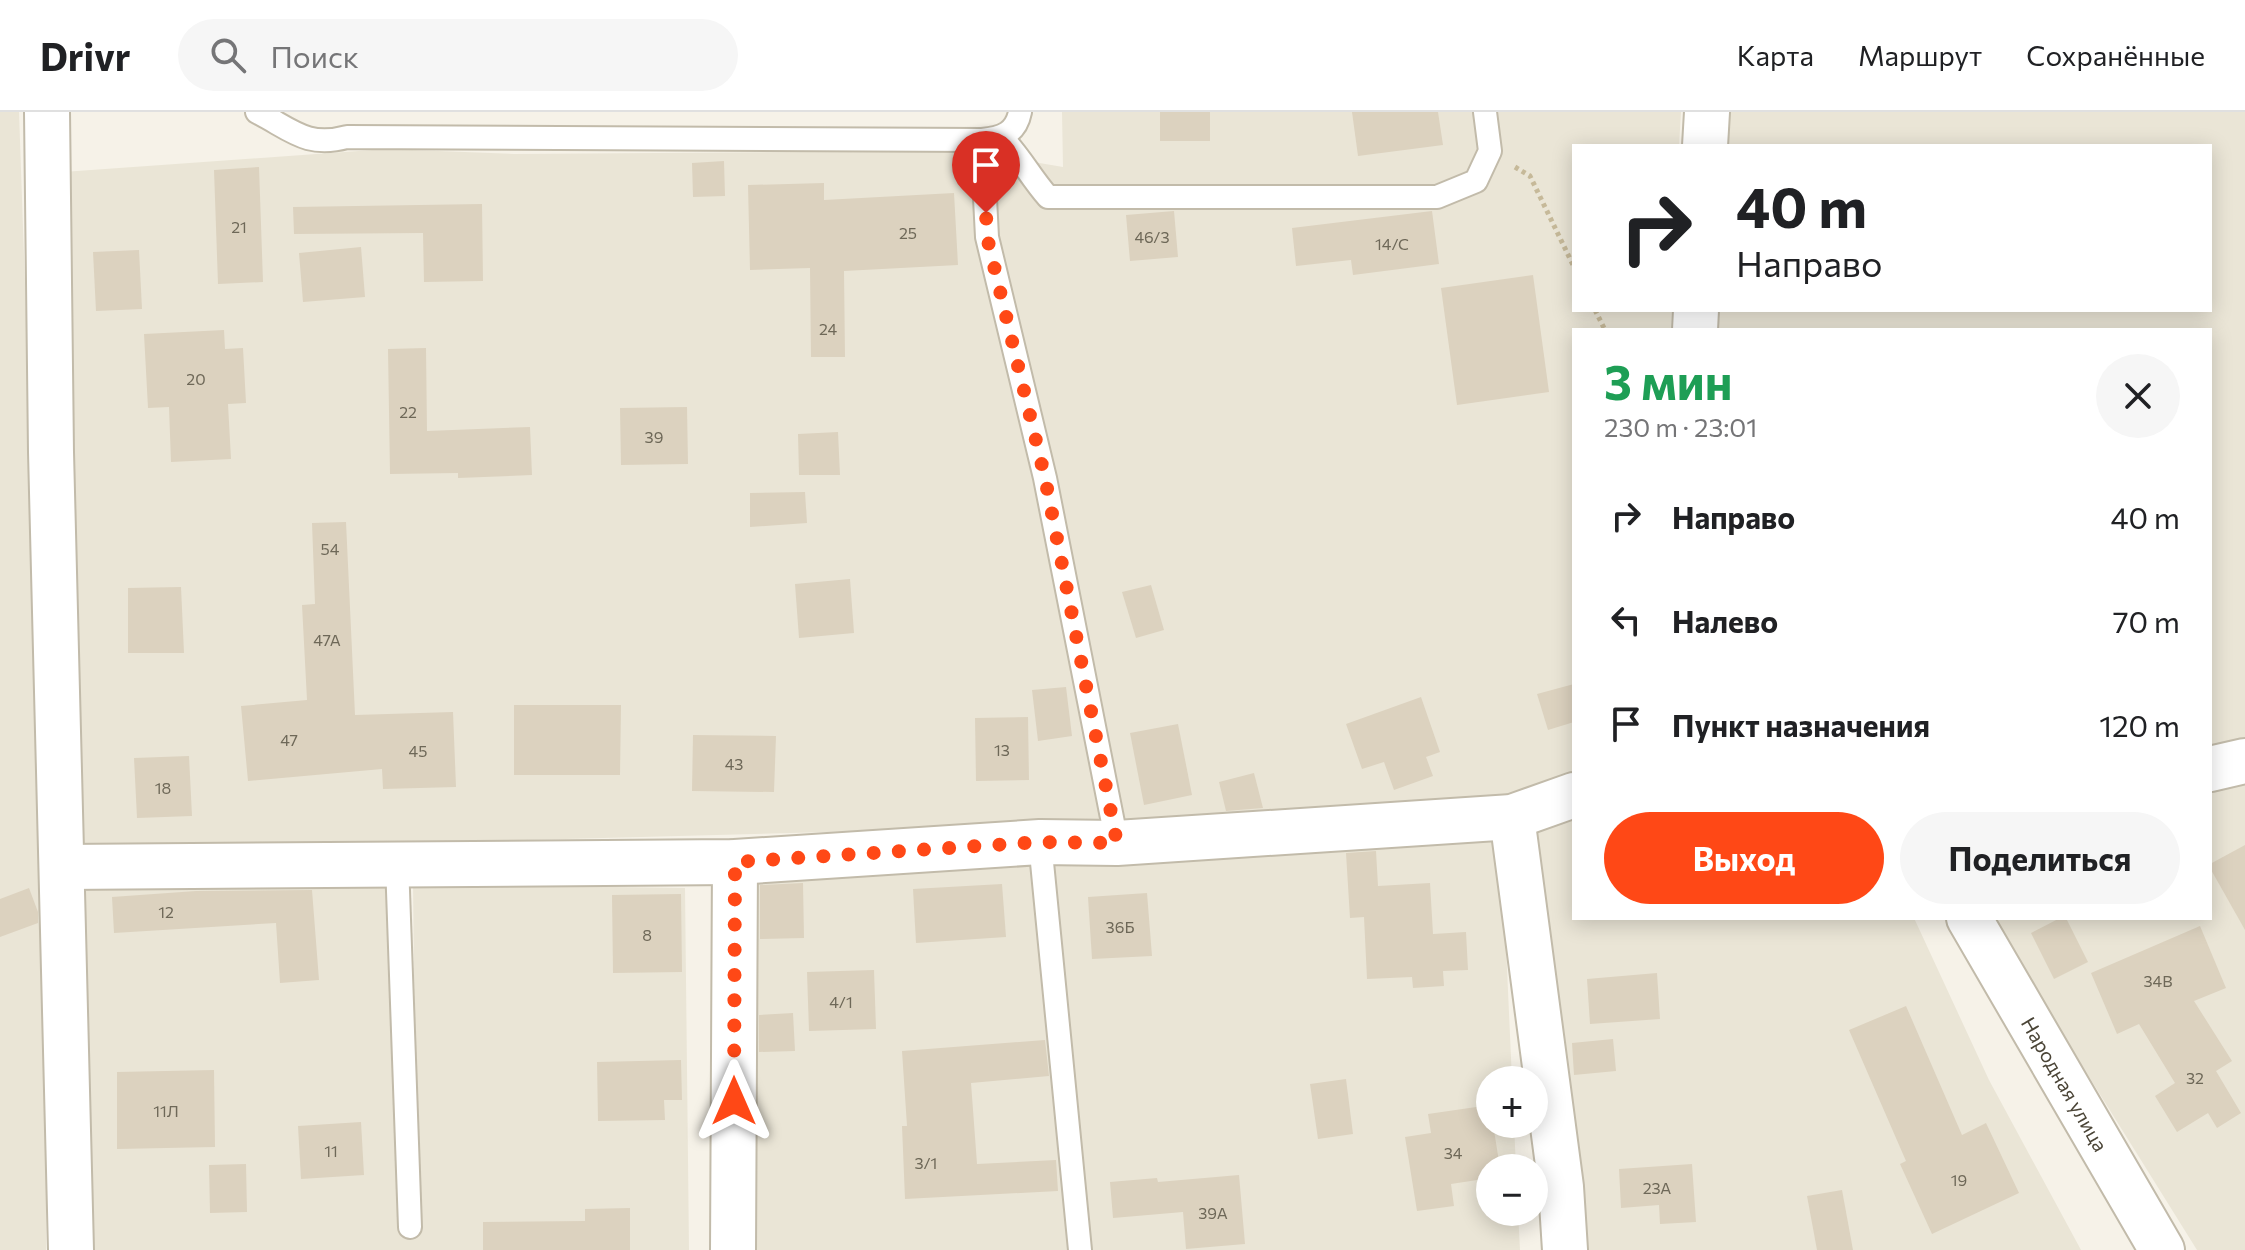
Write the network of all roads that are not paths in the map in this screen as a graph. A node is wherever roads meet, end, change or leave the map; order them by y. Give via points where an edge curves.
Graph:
1 (47, 112) edge
2 (257, 112) edge
3 (1020, 112) edge
4 (1485, 112) edge
5 (1707, 112) edge
6 (992, 139) junction
7 (1705, 144) edge
8 (2245, 761) edge
9 (2212, 769) edge
10 (1572, 796) edge
11 (1512, 817) junction
12 (1040, 842) junction
13 (1117, 843) junction
14 (735, 862) junction
15 (397, 863) junction
16 (63, 867) junction
17 (1970, 920) edge
18 (410, 1227) dead end
19 (71, 1250) edge
20 (733, 1250) edge
21 (1080, 1250) edge
22 (1565, 1250) edge
23 (2162, 1250) edge

1 - 16 street
2 - 6 lane via 325,143 347,137
3 - 6 lane via 1018,124
4 - 6 lane via 1490,151 1476,181 1437,197 1048,197 1016,152
5 - 7 street
6 - 13 lane via 987,237 1045,478
8 - 9 street
10 - 11 street
11 - 13 street
11 - 22 street
12 - 13 street
12 - 14 street
12 - 21 lane
14 - 15 street
14 - 20 street
15 - 16 street
15 - 18 lane
16 - 19 street
17 - 23 street, Народная улица

